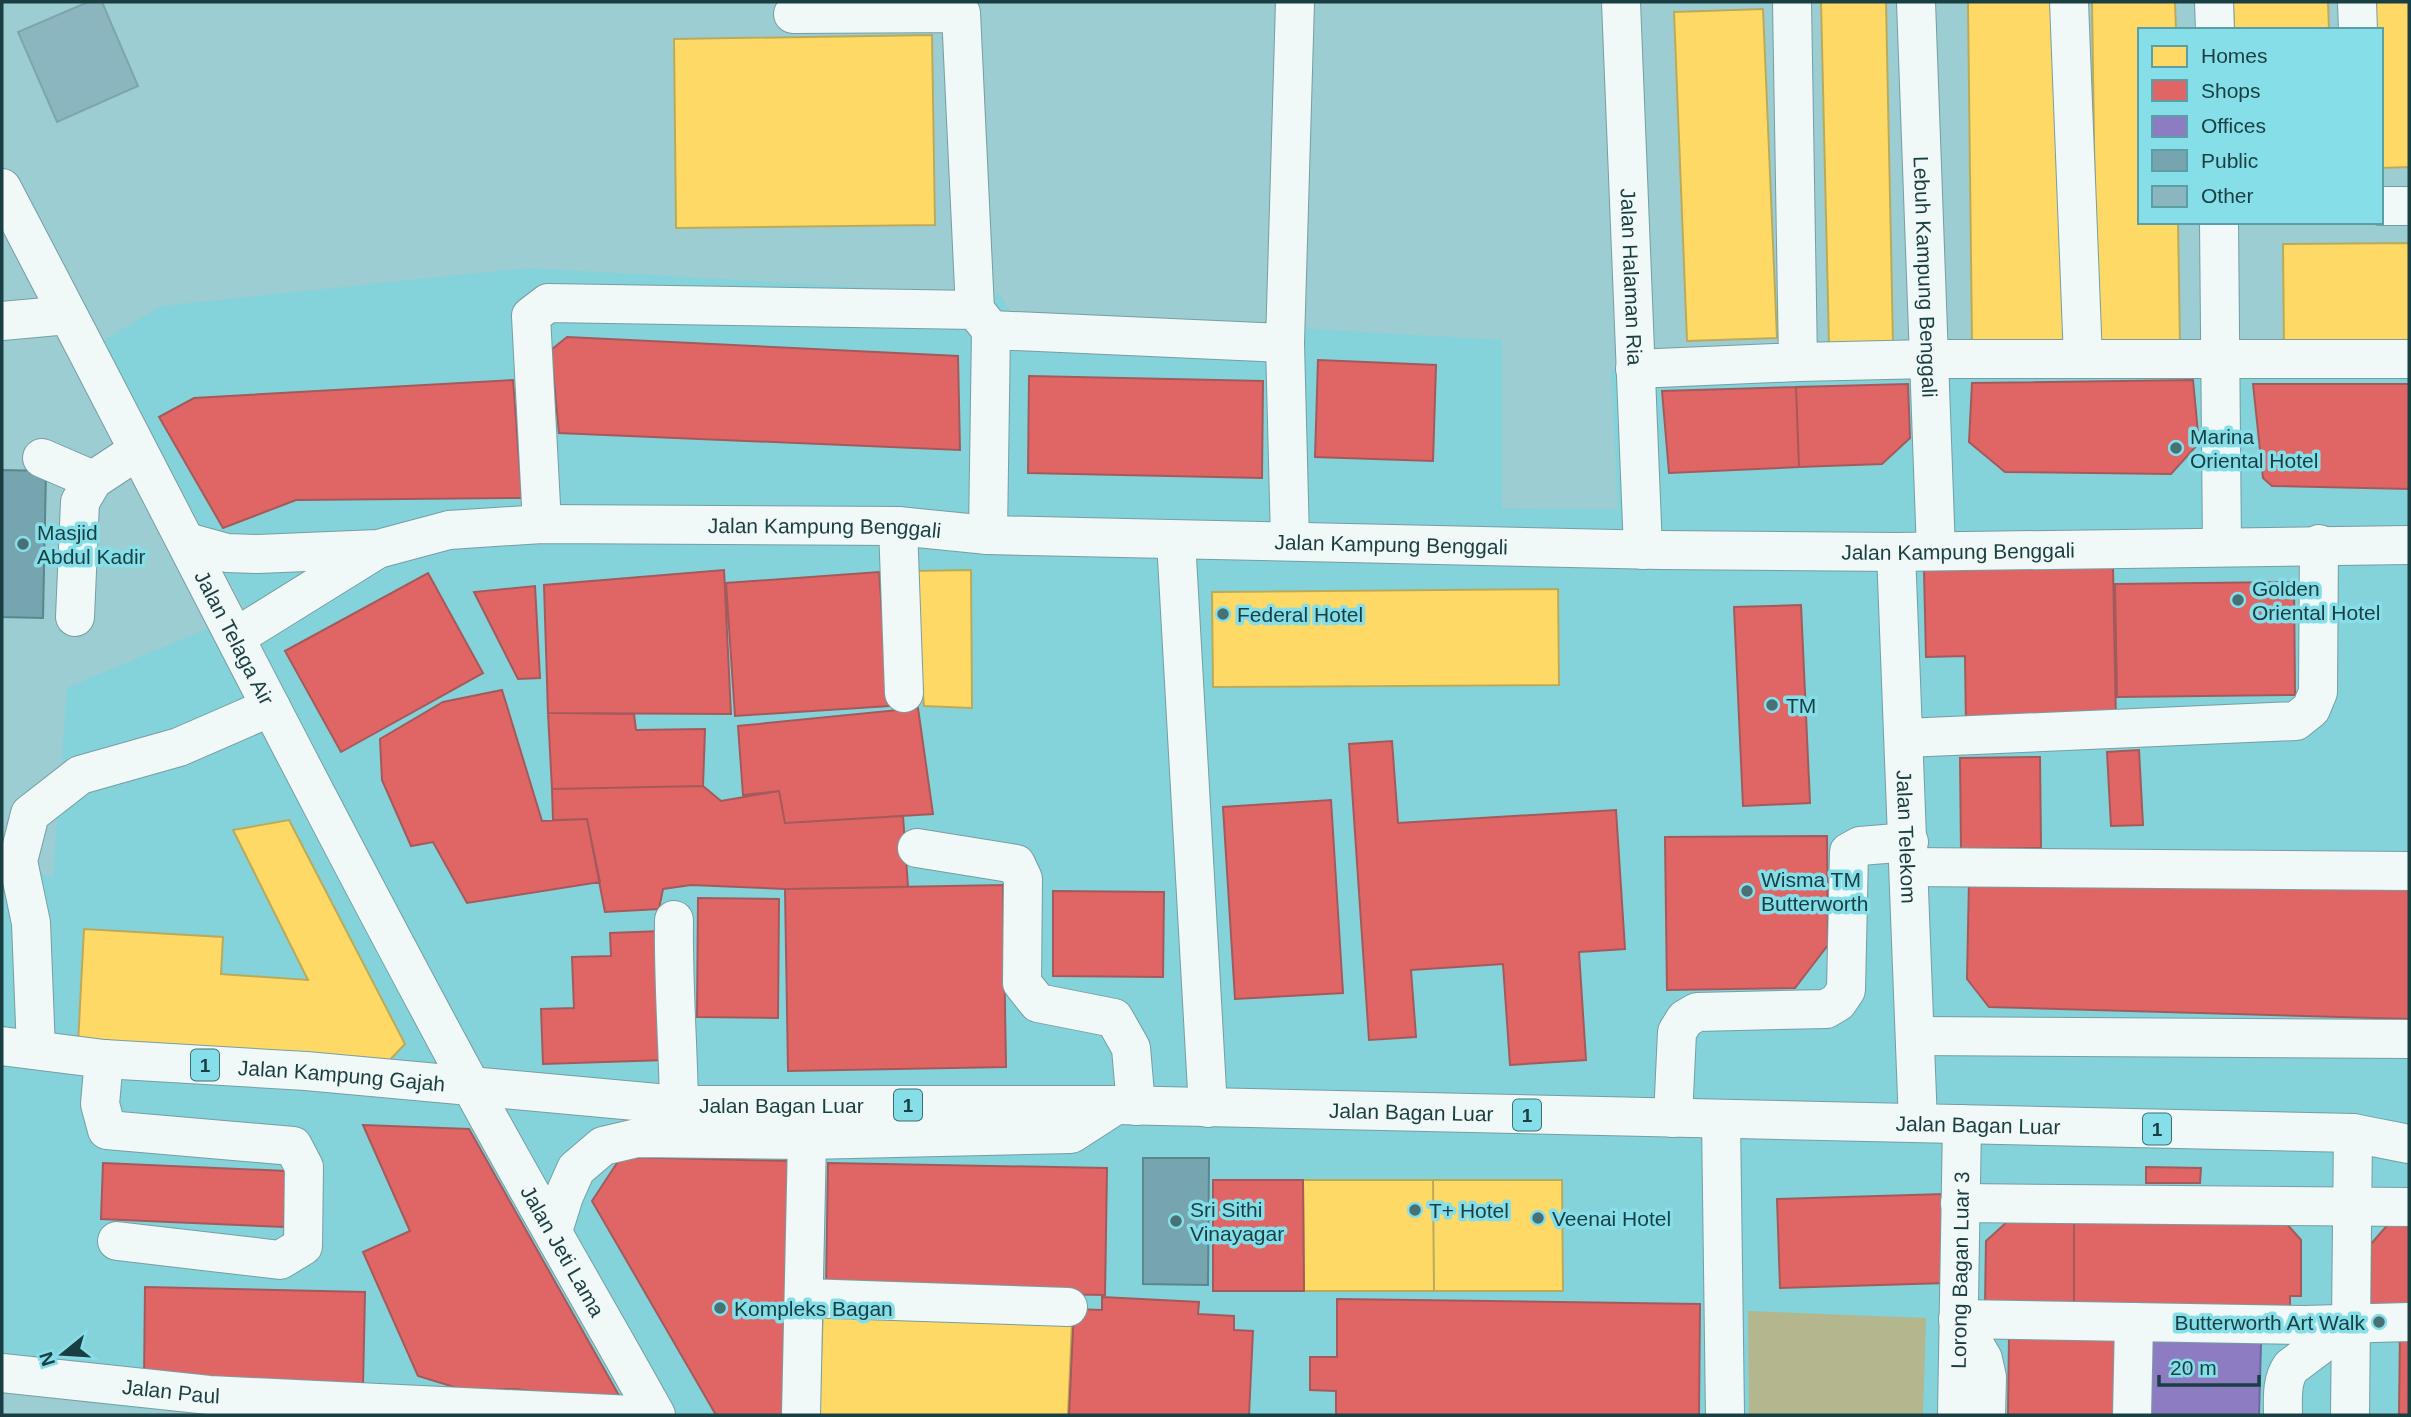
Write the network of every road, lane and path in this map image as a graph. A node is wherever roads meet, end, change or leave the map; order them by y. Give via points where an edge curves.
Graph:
1 (1295, 2) edge
2 (1620, 2) edge
3 (1792, 2) edge
4 (1916, 2) edge
5 (2069, 2) edge
6 (2214, 2) edge
7 (2357, 2) edge
8 (793, 15) dead end
9 (2215, 28) edge
10 (2358, 28) edge
11 (2383, 206) edge
12 (2409, 206) edge
13 (7, 209) edge
14 (2219, 224) edge
15 (68, 314) junction
16 (983, 320) junction
17 (2, 321) edge
18 (1285, 343) junction
19 (1930, 359) junction
20 (2084, 359) junction
21 (2219, 359) junction
22 (2409, 359) edge
23 (1798, 362) junction
24 (1635, 369) junction
25 (137, 451) junction
26 (42, 458) dead end
27 (93, 480) junction
28 (542, 524) junction
29 (898, 526) junction
30 (988, 535) junction
31 (1176, 540) junction
32 (1290, 540) junction
33 (187, 542) junction
34 (2319, 544) junction
35 (2409, 545) edge
36 (2222, 547) junction
37 (378, 549) junction
38 (1643, 550) junction
39 (1936, 551) junction
40 (1896, 552) junction
41 (75, 617) dead end
42 (236, 637) junction
43 (904, 694) dead end
44 (271, 707) junction
45 (1905, 738) junction
46 (917, 848) dead end
47 (1909, 855) junction
48 (2409, 871) edge
49 (674, 920) dead end
50 (1915, 1036) junction
51 (2409, 1039) edge
52 (19, 1048) edge
53 (104, 1059) junction
54 (471, 1086) junction
55 (679, 1105) junction
56 (1126, 1106) junction
57 (1208, 1108) junction
58 (1673, 1118) junction
59 (1721, 1119) junction
60 (2409, 1119) edge
61 (1918, 1123) junction
62 (1962, 1125) junction
63 (2353, 1133) junction
64 (807, 1140) junction
65 (2409, 1144) edge
66 (1961, 1203) junction
67 (2353, 1206) junction
68 (2409, 1207) edge
69 (553, 1231) junction
70 (117, 1241) dead end
71 (805, 1298) junction
72 (1068, 1307) dead end
73 (1958, 1318) junction
74 (2134, 1322) junction
75 (2351, 1322) junction
76 (2409, 1322) edge
77 (2, 1373) edge
78 (206, 1405) edge
79 (633, 1415) edge
80 (656, 1415) edge
81 (801, 1415) edge
82 (1724, 1415) edge
83 (1957, 1415) edge
84 (1986, 1415) edge
85 (2132, 1415) edge
86 (2283, 1415) edge
87 (2350, 1415) edge

1 - 18 street
2 - 24 street, Jalan Halaman Ria
3 - 23 street
4 - 19 street, Lebuh Kampung Benggali
5 - 20 street
6 - 9 street
7 - 10 street
8 - 16 street via 961,13
11 - 12 street
13 - 15 street, Jalan Telaga Air
14 - 21 street
15 - 17 street
15 - 25 street, Jalan Telaga Air
16 - 18 street
16 - 28 street via 548,303 531,316
16 - 30 street
18 - 32 street
19 - 20 street
19 - 23 street
19 - 39 street, Lebuh Kampung Benggali
20 - 21 street
21 - 22 street
21 - 36 street
23 - 24 street
24 - 38 street, Jalan Halaman Ria
25 - 27 street
25 - 33 street, Jalan Telaga Air
26 - 27 street
27 - 41 street via 80,502
28 - 29 street, Jalan Kampung Benggali
28 - 37 street, Jalan Kampung Benggali via 449,530
29 - 30 street, Jalan Kampung Benggali
29 - 43 street
30 - 31 street, Jalan Kampung Benggali
31 - 32 street, Jalan Kampung Benggali
31 - 57 street
32 - 38 street, Jalan Kampung Benggali
33 - 37 street via 258,554
33 - 42 street, Jalan Telaga Air
34 - 35 street, Jalan Kampung Benggali
34 - 36 street, Jalan Kampung Benggali
34 - 45 street via 2318,692 2311,709 2296,721
36 - 39 street, Jalan Kampung Benggali
37 - 42 street
38 - 40 street, Jalan Kampung Benggali
39 - 40 street, Jalan Kampung Benggali
40 - 45 street, Jalan Telekom
42 - 44 street, Jalan Telaga Air
44 - 52 street via 179,747 80,775 30,814 18,861 31,922
44 - 54 street, Jalan Telaga Air
45 - 47 street, Jalan Telekom
46 - 56 street via 1016,864 1023,879 1022,983 1038,1003 1114,1018 1131,1048
47 - 48 street
47 - 50 street, Jalan Telekom
47 - 58 street via 1860,846 1849,852 1846,990 1838,1002 1826,1009 1697,1012 1685,1019 1677,1032
49 - 55 street
50 - 51 street
50 - 61 street, Jalan Telekom
52 - 53 street, Jalan Kampung Gajah / 1
53 - 54 street, Jalan Kampung Gajah / 1
53 - 70 street via 100,1104 107,1130 293,1146 304,1167 303,1247 280,1260
54 - 55 street, Jalan Bagan Luar / 1
54 - 69 street, Jalan Jeti Lama
55 - 56 street, Jalan Bagan Luar / 1
56 - 57 street, Jalan Bagan Luar / 1
56 - 64 street via 1071,1133
57 - 58 street, Jalan Bagan Luar / 1
58 - 59 street, Jalan Bagan Luar / 1
59 - 61 street, Jalan Bagan Luar / 1
59 - 82 street
60 - 63 street, Jalan Bagan Luar / 1
61 - 62 street, Jalan Bagan Luar / 1
62 - 63 street, Jalan Bagan Luar / 1
62 - 66 street, Lorong Bagan Luar 3
63 - 65 street, Jalan Bagan Luar / 1
63 - 67 street
64 - 69 street via 637,1138 603,1146 576,1169
64 - 71 street
66 - 67 street
66 - 73 street, Lorong Bagan Luar 3
67 - 68 street
67 - 75 street
69 - 80 street, Jalan Jeti Lama
71 - 72 street
71 - 81 street
73 - 74 street
73 - 83 street, Lorong Bagan Luar 3
73 - 84 street via 1983,1359
74 - 75 street
74 - 85 street
75 - 76 street
75 - 86 street via 2287,1372
75 - 87 street
77 - 78 street, Jalan Paul
78 - 79 street, Jalan Paul

